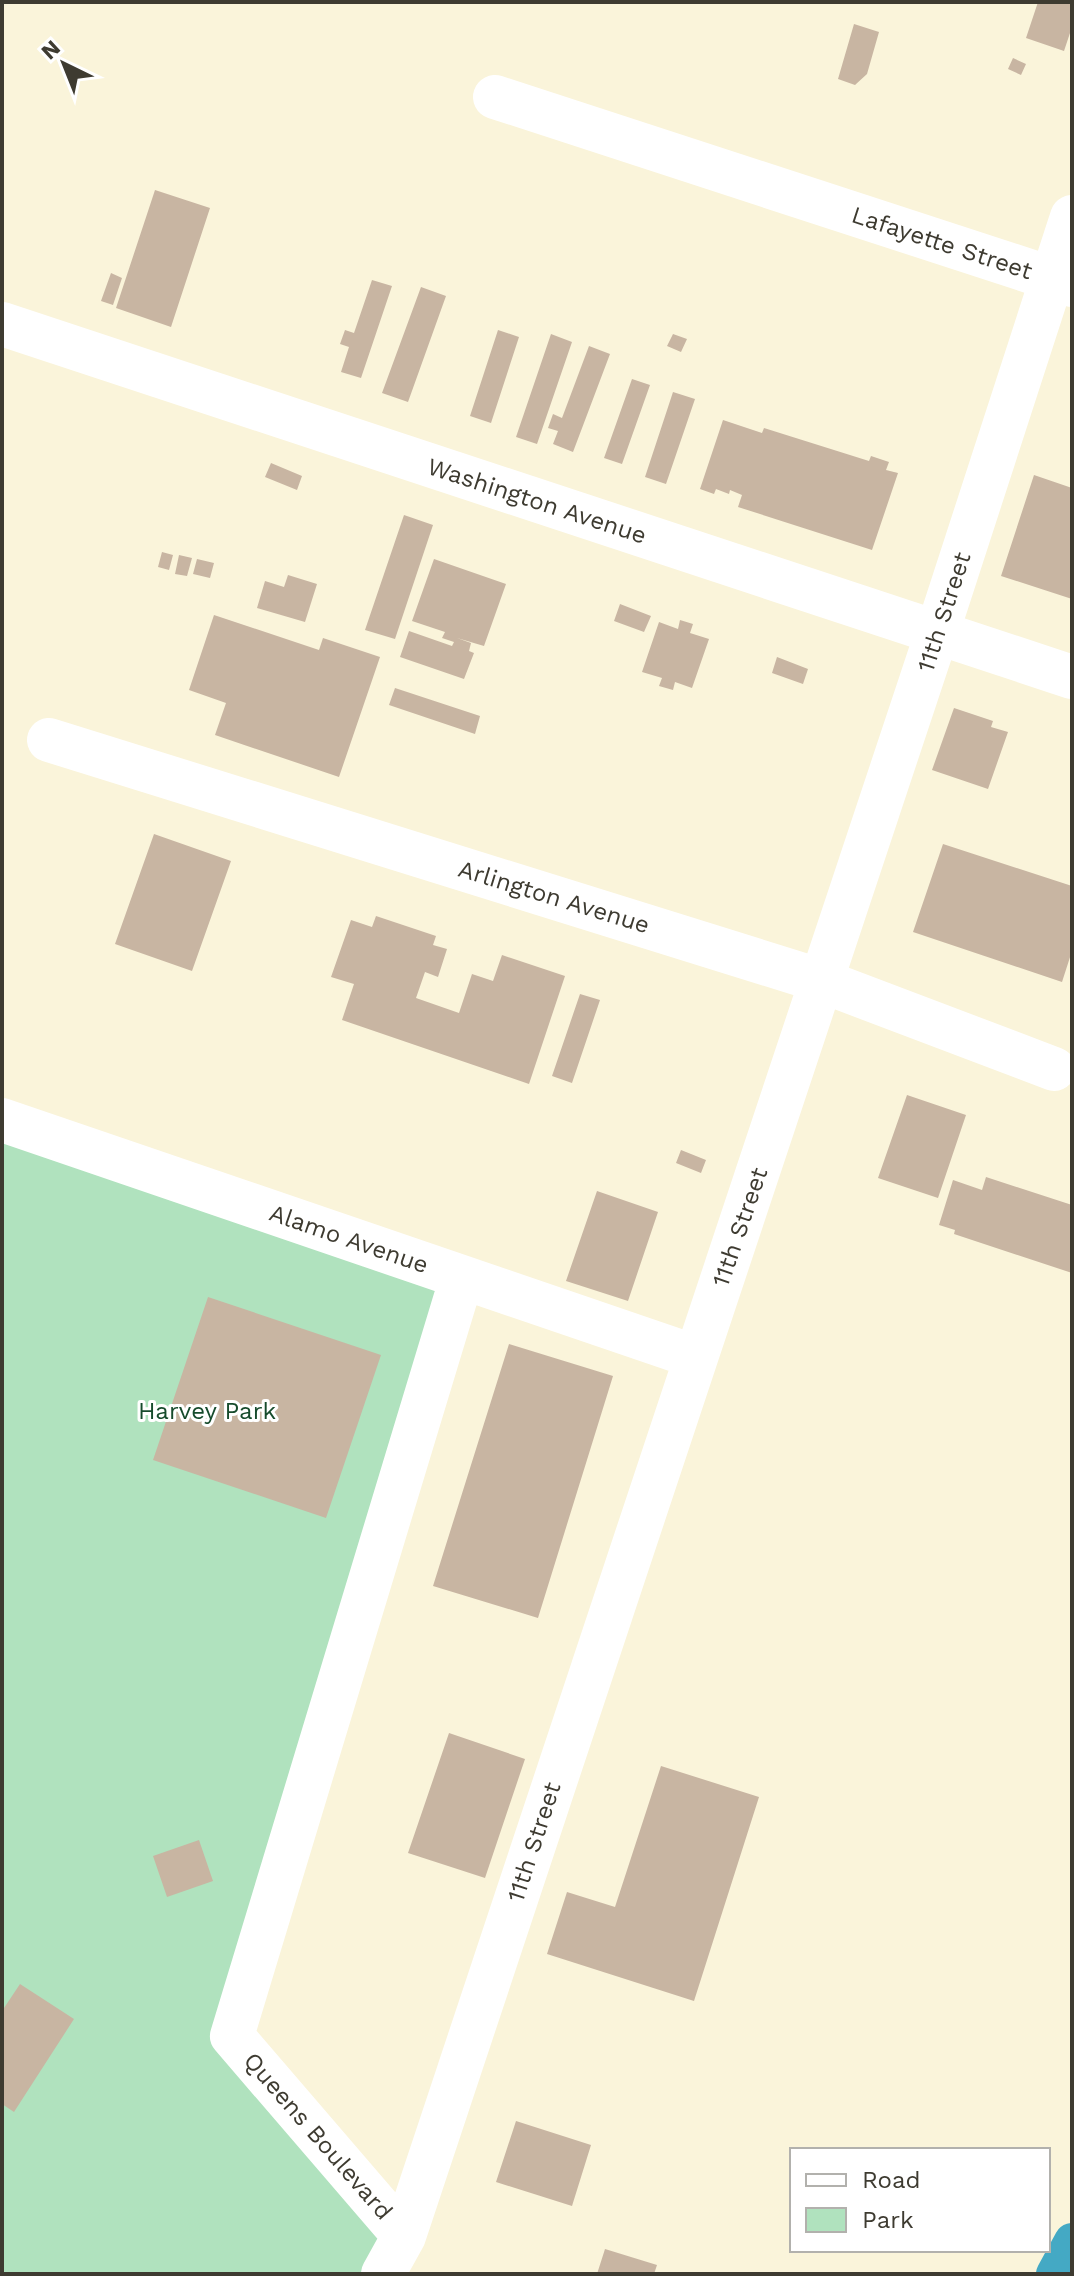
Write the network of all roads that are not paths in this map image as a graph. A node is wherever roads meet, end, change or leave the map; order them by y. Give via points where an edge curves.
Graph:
1 (495, 97) dead end
2 (1072, 217) edge
3 (1062, 282) edge
4 (2, 324) edge
5 (937, 633) junction
6 (1072, 677) edge
7 (49, 740) dead end
8 (822, 981) junction
9 (1054, 1069) dead end
10 (2, 1120) edge
11 (462, 1277) junction
12 (696, 1357) junction
13 (404, 2236) junction
14 (383, 2274) edge

1 - 3 street, Lafayette Street
2 - 3 street, 11th Street
3 - 5 street, 11th Street
4 - 5 street, Washington Avenue
5 - 6 street, Washington Avenue
5 - 8 street, 11th Street
7 - 8 street, Arlington Avenue
8 - 9 street, Arlington Avenue
8 - 12 street, 11th Street
10 - 11 street, Alamo Avenue
11 - 12 street, Alamo Avenue
11 - 13 street, Queens Boulevard via 232,2036
12 - 13 street, 11th Street
13 - 14 street, 11th Street

